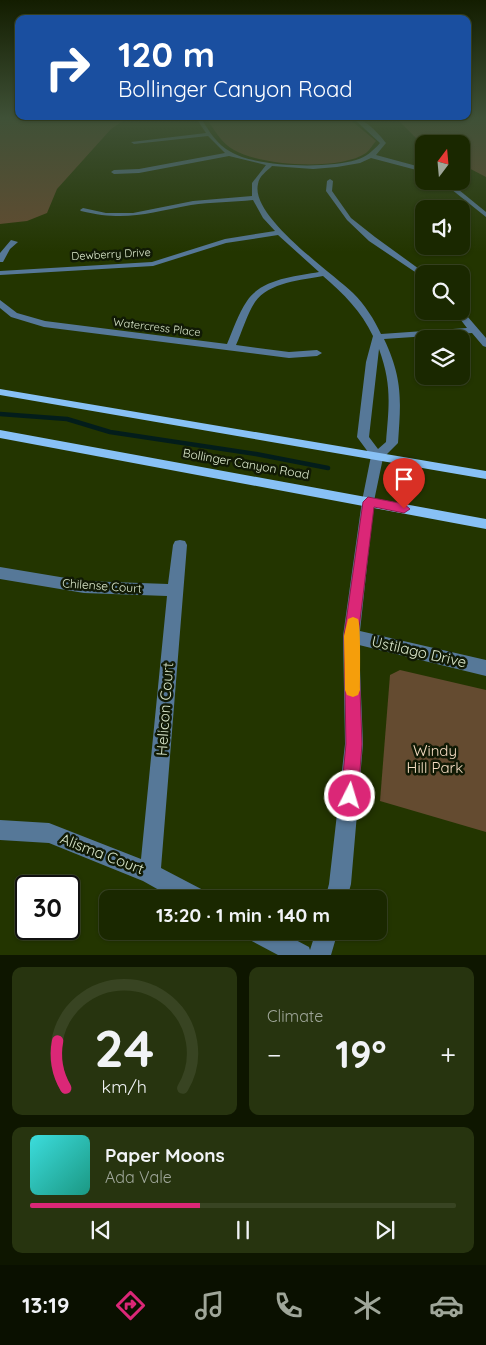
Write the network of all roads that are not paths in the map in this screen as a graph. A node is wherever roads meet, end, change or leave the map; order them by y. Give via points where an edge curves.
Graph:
1 (185, 163) edge
2 (264, 163) edge
3 (344, 163) edge
4 (396, 163) edge
5 (270, 164) junction
6 (415, 168) edge
7 (114, 172) dead end
8 (330, 181) dead end
9 (455, 190) edge
10 (256, 198) junction
11 (83, 210) dead end
12 (486, 215) edge
13 (279, 233) junction
14 (14, 242) dead end
15 (0, 260) edge
16 (415, 270) edge
17 (0, 272) edge
18 (326, 273) junction
19 (0, 303) edge
20 (466, 320) edge
21 (474, 330) junction
22 (377, 337) junction
23 (486, 344) edge
24 (230, 348) junction
25 (317, 353) dead end
26 (0, 392) edge
27 (0, 434) edge
28 (377, 456) junction
29 (486, 475) edge
30 (368, 502) junction
31 (486, 524) edge
32 (180, 545) dead end
33 (0, 573) edge
34 (174, 590) junction
35 (351, 636) junction
36 (486, 668) edge
37 (0, 830) edge
38 (150, 872) junction
39 (181, 890) edge
40 (338, 890) edge
41 (273, 940) edge
42 (324, 940) edge
43 (301, 955) edge
44 (320, 955) edge

1 - 7 street
2 - 5 street
3 - 5 street via 317,166
4 - 6 street
5 - 10 street via 255,182
8 - 16 street via 330,191 349,219
9 - 12 street
10 - 11 street via 193,203 132,215 106,215
10 - 13 street
13 - 17 street, Dewberry Drive via 225,241 153,264
13 - 18 street
14 - 15 street via 6,248
18 - 22 street via 362,309
18 - 24 street via 280,283 256,294
19 - 24 street, Watercress Place via 14,315 44,324
20 - 21 street
21 - 22 street
21 - 23 street
22 - 28 street via 371,356 363,437
22 - 28 street via 389,361 395,391 392,443
24 - 25 street, Watercress Place via 289,355
26 - 28 main road
27 - 30 main road, Bollinger Canyon Road
28 - 29 main road
28 - 30 street
30 - 31 main road, Bollinger Canyon Road
30 - 35 street
32 - 34 street, Helicon Court
33 - 34 street, Chilense Court via 84,587
34 - 38 street, Helicon Court
35 - 36 street, Ustilago Drive
35 - 40 street via 354,744
37 - 38 street, Alisma Court via 49,833
38 - 39 street, Alisma Court
41 - 43 street
42 - 44 street

